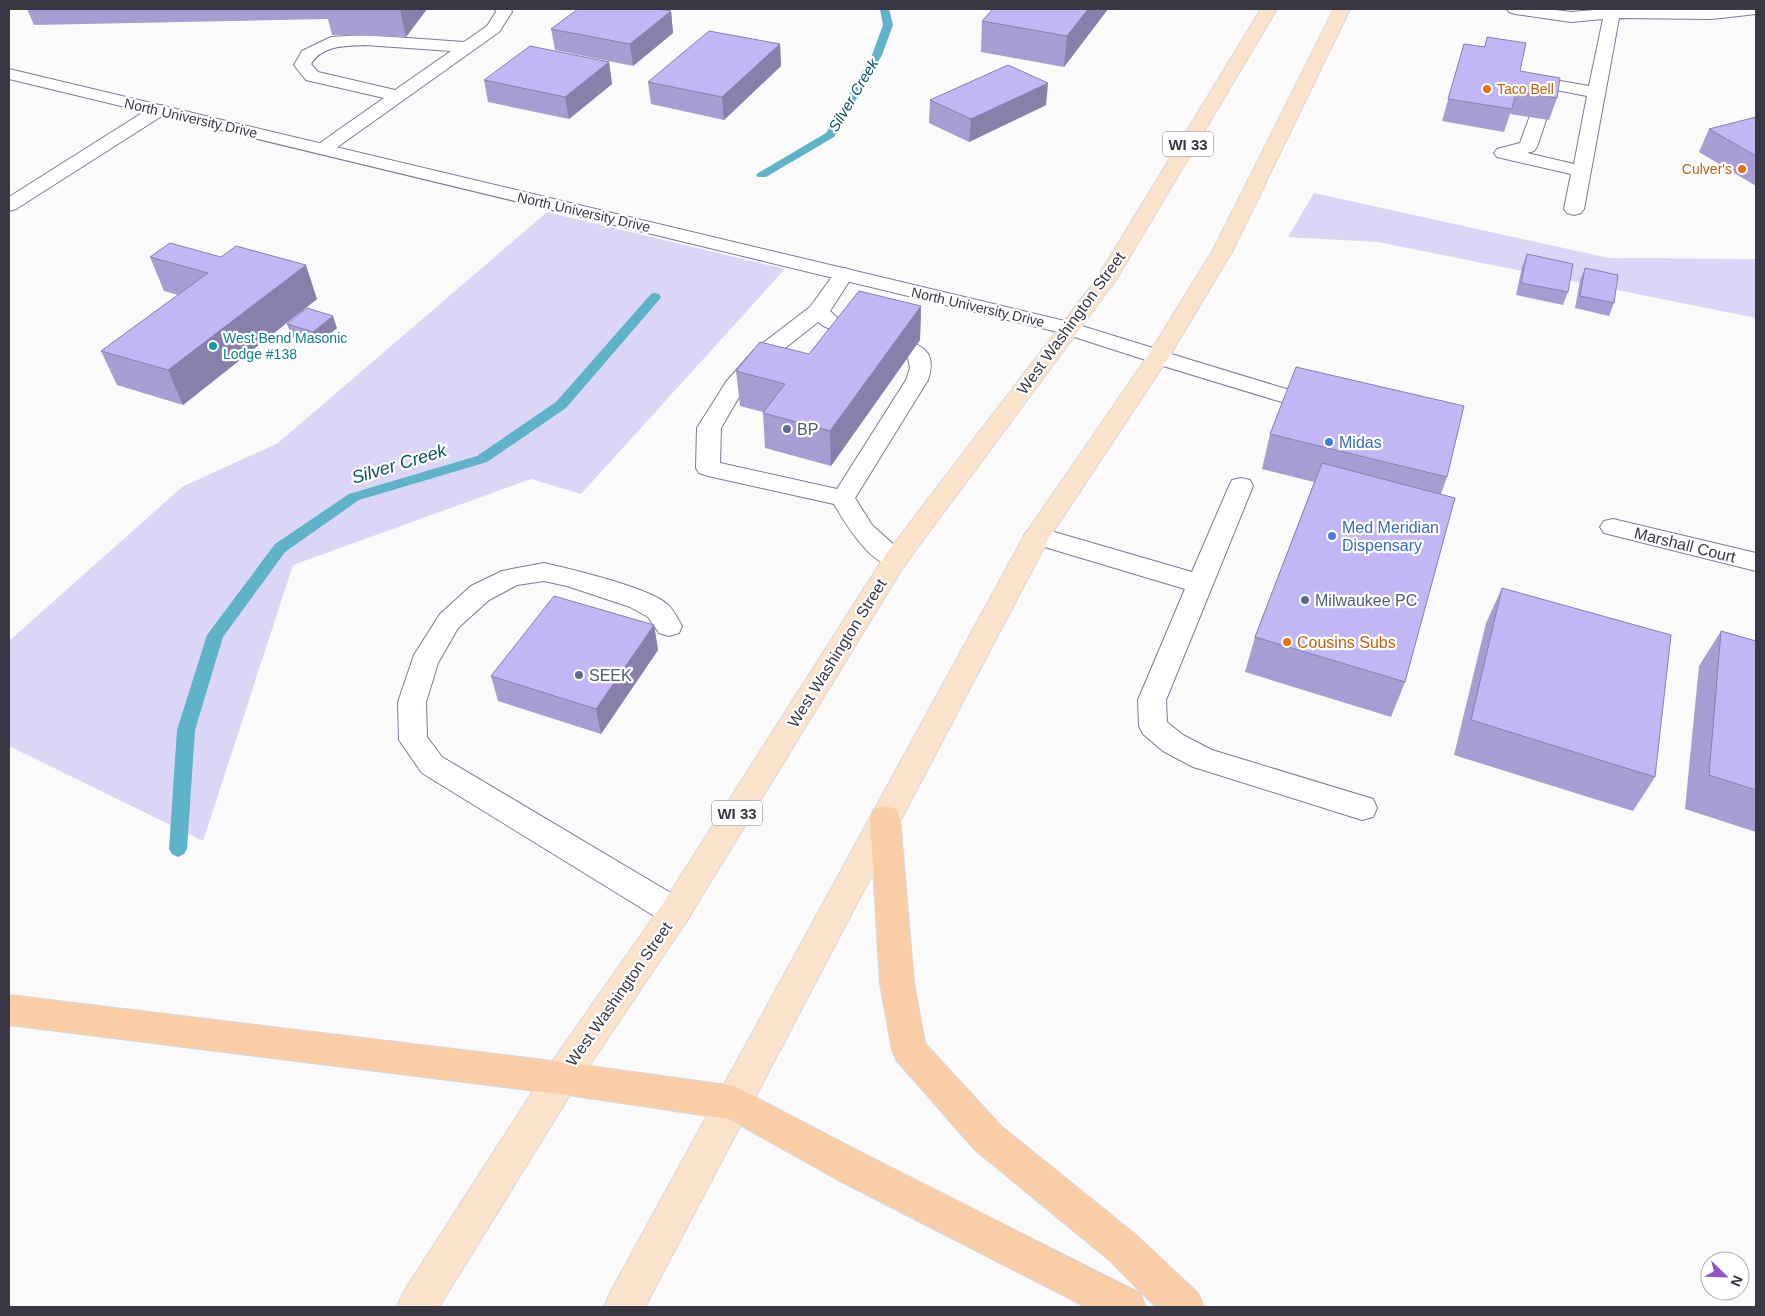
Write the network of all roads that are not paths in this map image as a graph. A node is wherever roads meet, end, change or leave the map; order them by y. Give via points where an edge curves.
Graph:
1 (503, 9) edge
2 (1269, 9) edge
3 (1342, 9) edge
4 (1515, 9) edge
5 (1756, 9) edge
6 (1609, 10) edge
7 (467, 48) junction
8 (9, 74) edge
9 (1598, 92) junction
10 (398, 96) junction
11 (159, 110) junction
12 (323, 149) junction
13 (1581, 171) junction
14 (9, 205) edge
15 (1574, 209) dead end
16 (844, 274) junction
17 (818, 312) junction
18 (1069, 328) junction
19 (1158, 357) junction
20 (1345, 413) edge
21 (1241, 486) dead end
22 (843, 498) junction
23 (1613, 528) dead end
24 (1037, 536) junction
25 (895, 560) junction
26 (1756, 562) edge
27 (1201, 584) junction
28 (668, 626) dead end
29 (1362, 808) dead end
30 (885, 818) junction
31 (675, 912) junction
32 (9, 1010) edge
33 (561, 1078) junction
34 (734, 1103) junction
35 (417, 1307) edge
36 (624, 1307) edge
37 (1126, 1307) edge
38 (1184, 1307) edge

1 - 7 street via 493,29
2 - 18 main road, West Washington Street / WI 33 via 1106,280
3 - 19 main road via 1223,250
4 - 6 street via 1571,17
5 - 6 street via 1712,14
6 - 9 street
7 - 10 street
7 - 10 street via 365,40 331,42 308,55 302,65 312,76
8 - 11 street, North University Drive
9 - 13 street
9 - 13 street via 1549,84 1528,147 1503,153
10 - 12 street
11 - 12 street, North University Drive
11 - 14 street
12 - 16 street, North University Drive
13 - 15 street
16 - 17 street
16 - 18 street, North University Drive
17 - 22 street via 832,324 908,348 918,355 921,368 917,380
17 - 22 street via 762,356 734,387 709,428 708,468
18 - 19 street, North University Drive
18 - 25 main road, West Washington Street / WI 33
19 - 20 street, North University Drive
19 - 24 main road
21 - 27 street
22 - 25 street via 863,531
23 - 26 street, Marshall Court
24 - 27 street
24 - 30 main road
25 - 31 main road, West Washington Street / WI 33
27 - 29 street via 1152,700 1153,726 1173,743 1203,759
28 - 31 street via 657,610 640,600 580,581 544,572 512,577 480,593 449,621 424,662 412,702 413,740 432,765
30 - 34 main road
30 - 38 highway via 896,983 909,1050 988,1138 1122,1247
31 - 33 main road, West Washington Street / WI 33
32 - 33 highway
33 - 34 highway
33 - 35 main road, West Washington Street / WI 33
34 - 36 main road
34 - 37 highway via 851,1167

